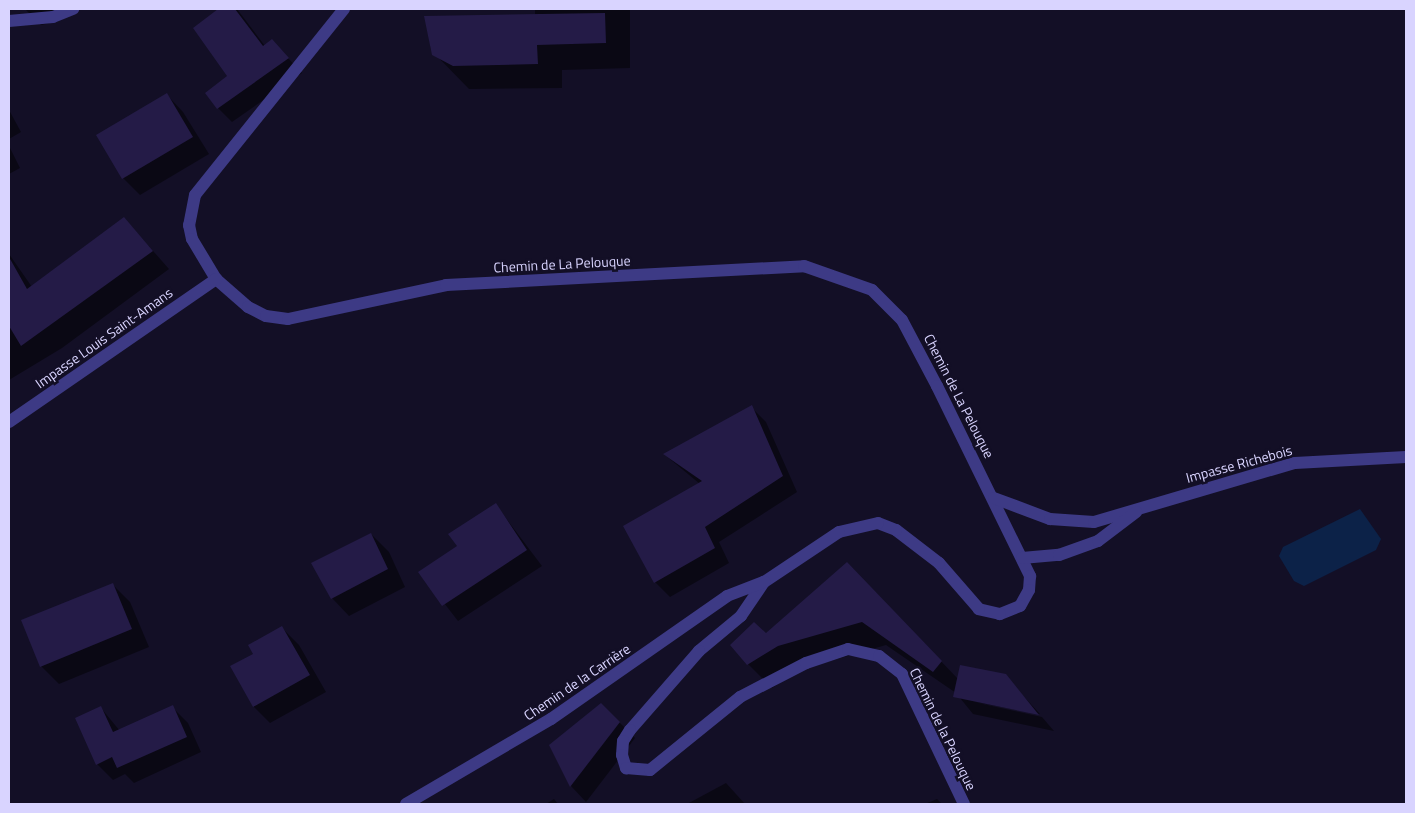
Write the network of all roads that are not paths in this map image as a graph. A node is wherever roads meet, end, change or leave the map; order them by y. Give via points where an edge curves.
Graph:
1 (73, 9) edge
2 (344, 9) edge
3 (9, 21) edge
4 (216, 279) junction
5 (9, 422) edge
6 (1406, 457) edge
7 (994, 498) junction
8 (1142, 508) junction
9 (1022, 558) junction
10 (764, 582) junction
11 (1000, 614) joint
12 (406, 804) edge
13 (964, 804) edge

1 - 3 street via 53,17
2 - 4 street, Chemin de La Pelouque via 195,195 189,225 192,239
4 - 5 street, Impasse Louis Saint-Amans
4 - 7 street, Chemin de La Pelouque via 248,307 266,316 288,319 446,285 804,266 840,276 872,290 902,320
6 - 8 street, Impasse Richebois via 1295,463
7 - 8 street, Impasse Richebois via 1050,519 1094,522
7 - 9 street, Chemin de La Pelouque
8 - 9 street, Impasse Richebois via 1098,541 1059,555
9 - 11 street, Chemin de La Pelouque via 1030,576 1029,590 1020,606
10 - 11 street, Chemin de la Pelouque via 839,532 878,523 896,530 939,564 979,609
10 - 12 street, Chemin de la Carrière via 727,596 551,719
10 - 13 street, Chemin de la Pelouque via 741,616 699,651 630,730 623,741 626,768 650,770 740,697 806,663 848,650 879,656 902,674

